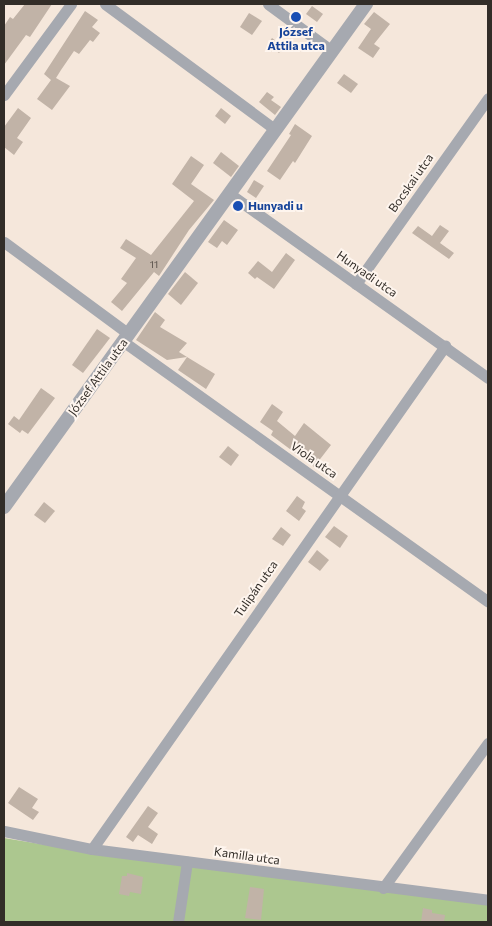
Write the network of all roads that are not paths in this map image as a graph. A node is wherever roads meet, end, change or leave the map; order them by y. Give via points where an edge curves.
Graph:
1 (71, 4) edge
2 (105, 4) edge
3 (268, 4) edge
4 (366, 4) edge
5 (332, 50) junction
6 (4, 95) edge
7 (488, 98) edge
8 (276, 130) junction
9 (230, 194) junction
10 (4, 242) edge
11 (356, 284) junction
12 (127, 338) junction
13 (444, 346) junction
14 (488, 378) edge
15 (339, 495) junction
16 (4, 506) edge
17 (488, 602) edge
18 (488, 743) edge
19 (4, 831) edge
20 (92, 849) junction
21 (187, 862) junction
22 (383, 888) junction
23 (488, 900) edge
24 (178, 922) edge

1 - 6 street
2 - 8 street
3 - 5 street
4 - 5 street, József Attila utca
5 - 8 street, József Attila utca
7 - 11 street, Bocskai utca
8 - 9 street, József Attila utca
9 - 11 street, Hunyadi utca
9 - 12 street, József Attila utca
10 - 12 street, Viola utca
11 - 13 street, Hunyadi utca
12 - 15 street, Viola utca
12 - 16 street, József Attila utca
13 - 14 street, Hunyadi utca
13 - 15 street, Tulipán utca
15 - 17 street, Viola utca
15 - 20 street, Tulipán utca
18 - 22 street
19 - 20 street, Kamilla utca
20 - 21 street, Kamilla utca
21 - 22 street, Kamilla utca
21 - 24 street
22 - 23 street, Kamilla utca

